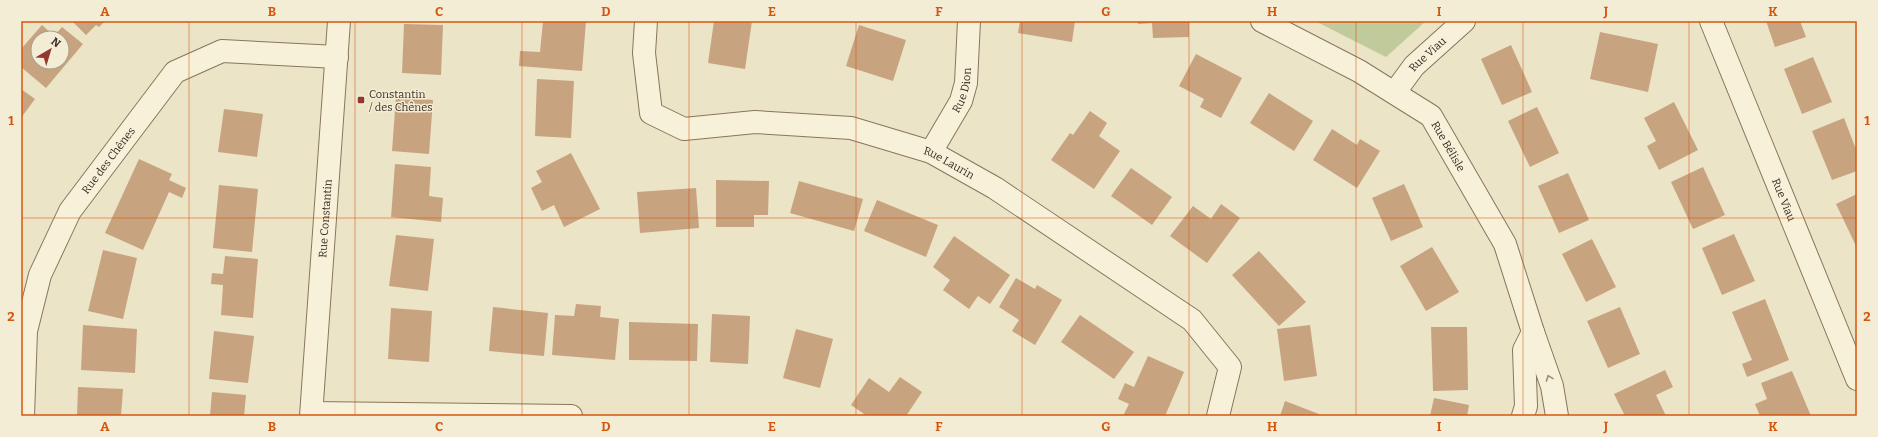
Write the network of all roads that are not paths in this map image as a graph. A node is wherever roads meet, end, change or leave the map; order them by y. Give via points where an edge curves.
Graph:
1 (339, 21) edge
2 (646, 21) edge
3 (968, 21) edge
4 (1262, 21) edge
5 (1464, 21) edge
6 (1711, 21) edge
7 (337, 57) junction
8 (1395, 92) junction
9 (931, 152) junction
10 (1533, 332) junction
11 (1857, 379) edge
12 (312, 415) edge
13 (23, 416) edge
14 (571, 416) edge
15 (1218, 416) edge
16 (1523, 416) edge
17 (1557, 416) edge

1 - 7 street, Rue Constantin
2 - 9 street, Rue Laurin via 644,53 651,113 684,130 756,122 851,128
3 - 9 street, Rue Dion via 966,83 961,101
4 - 8 street, Rue Bélisle
5 - 8 street, Rue Viau via 1414,66
6 - 11 street, Rue Viau
7 - 12 street, Rue Constantin
7 - 13 street, Rue des Chênes via 222,51 175,72 70,211 40,275 26,332
8 - 10 street, Rue Bélisle via 1431,116 1439,129 1505,244
9 - 15 street, Rue Laurin via 995,188 1192,320 1230,367
10 - 16 street via 1524,350 1526,406
17 -> 10 street, Rue Bélisle via 1552,386
12 - 14 street

